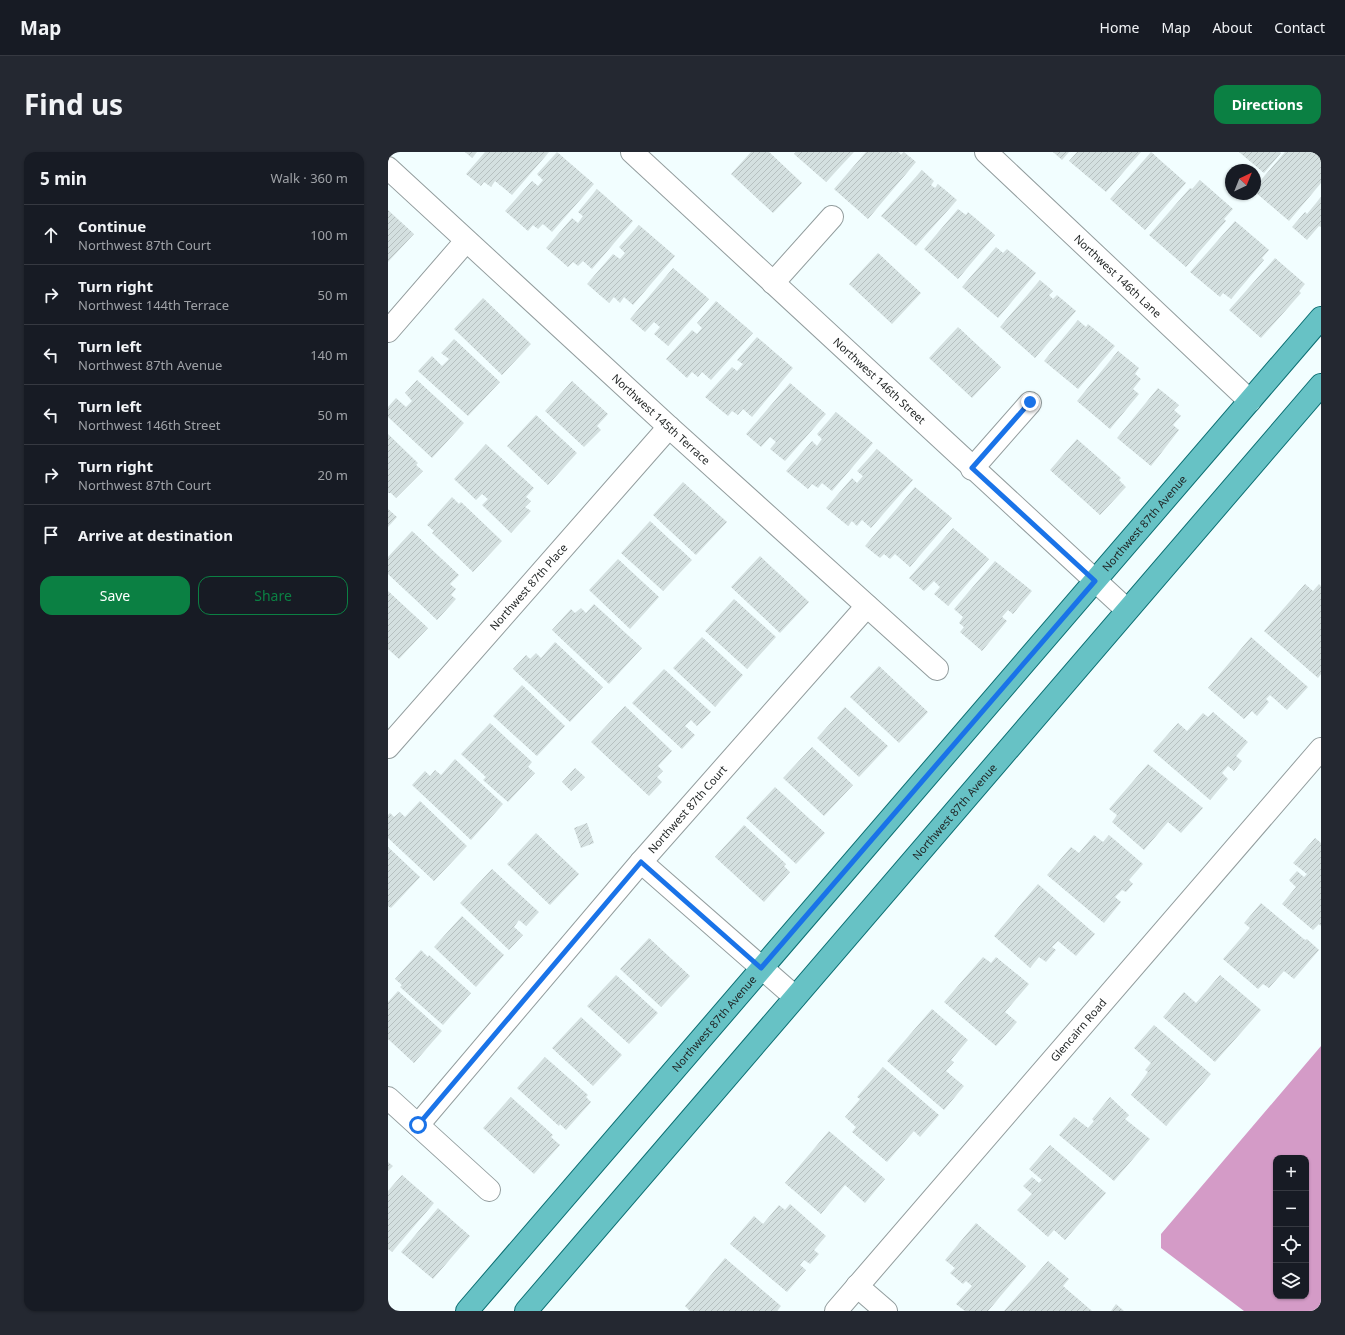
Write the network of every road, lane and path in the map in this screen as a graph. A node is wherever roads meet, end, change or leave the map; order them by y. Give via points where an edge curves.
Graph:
1 (632, 152) edge
2 (986, 152) edge
3 (388, 168) edge
4 (832, 217) dead end
5 (466, 241) junction
6 (773, 283) junction
7 (1321, 318) edge
8 (388, 331) edge
9 (1321, 385) edge
10 (1250, 400) junction
11 (1030, 402) dead end
12 (669, 427) junction
13 (972, 468) junction
14 (1095, 581) junction
15 (867, 606) junction
16 (1127, 610) junction
17 (936, 669) dead end
18 (388, 747) edge
19 (1321, 749) edge
20 (641, 862) junction
21 (761, 968) junction
22 (795, 997) junction
23 (388, 1098) edge
24 (418, 1125) junction
25 (489, 1190) dead end
26 (857, 1286) junction
27 (467, 1311) edge
28 (526, 1311) edge
29 (836, 1311) edge
30 (886, 1311) edge

1 - 6 street, Northwest 146th Street
2 - 10 street, Northwest 146th Lane
3 - 5 street, Northwest 145th Terrace
4 - 6 street
5 - 8 street
5 - 12 street, Northwest 145th Terrace
6 - 13 street, Northwest 146th Street
7 - 10 main road, Northwest 87th Avenue
9 - 16 main road, Northwest 87th Avenue
10 - 14 main road, Northwest 87th Avenue
11 - 13 street
12 - 15 street, Northwest 145th Terrace
12 - 18 street, Northwest 87th Place
13 - 14 street, Northwest 146th Street
14 - 16 street, Northwest 146th Street
14 - 21 main road, Northwest 87th Avenue
15 - 17 street, Northwest 145th Terrace
15 - 20 street, Northwest 87th Court
16 - 22 main road, Northwest 87th Avenue
19 - 26 street, Glencairn Road
20 - 21 street
20 - 24 street, Northwest 87th Court
21 - 22 street
21 - 27 main road, Northwest 87th Avenue
22 - 28 main road, Northwest 87th Avenue
23 - 24 street
24 - 25 street
26 - 29 street, Glencairn Road
26 - 30 street

